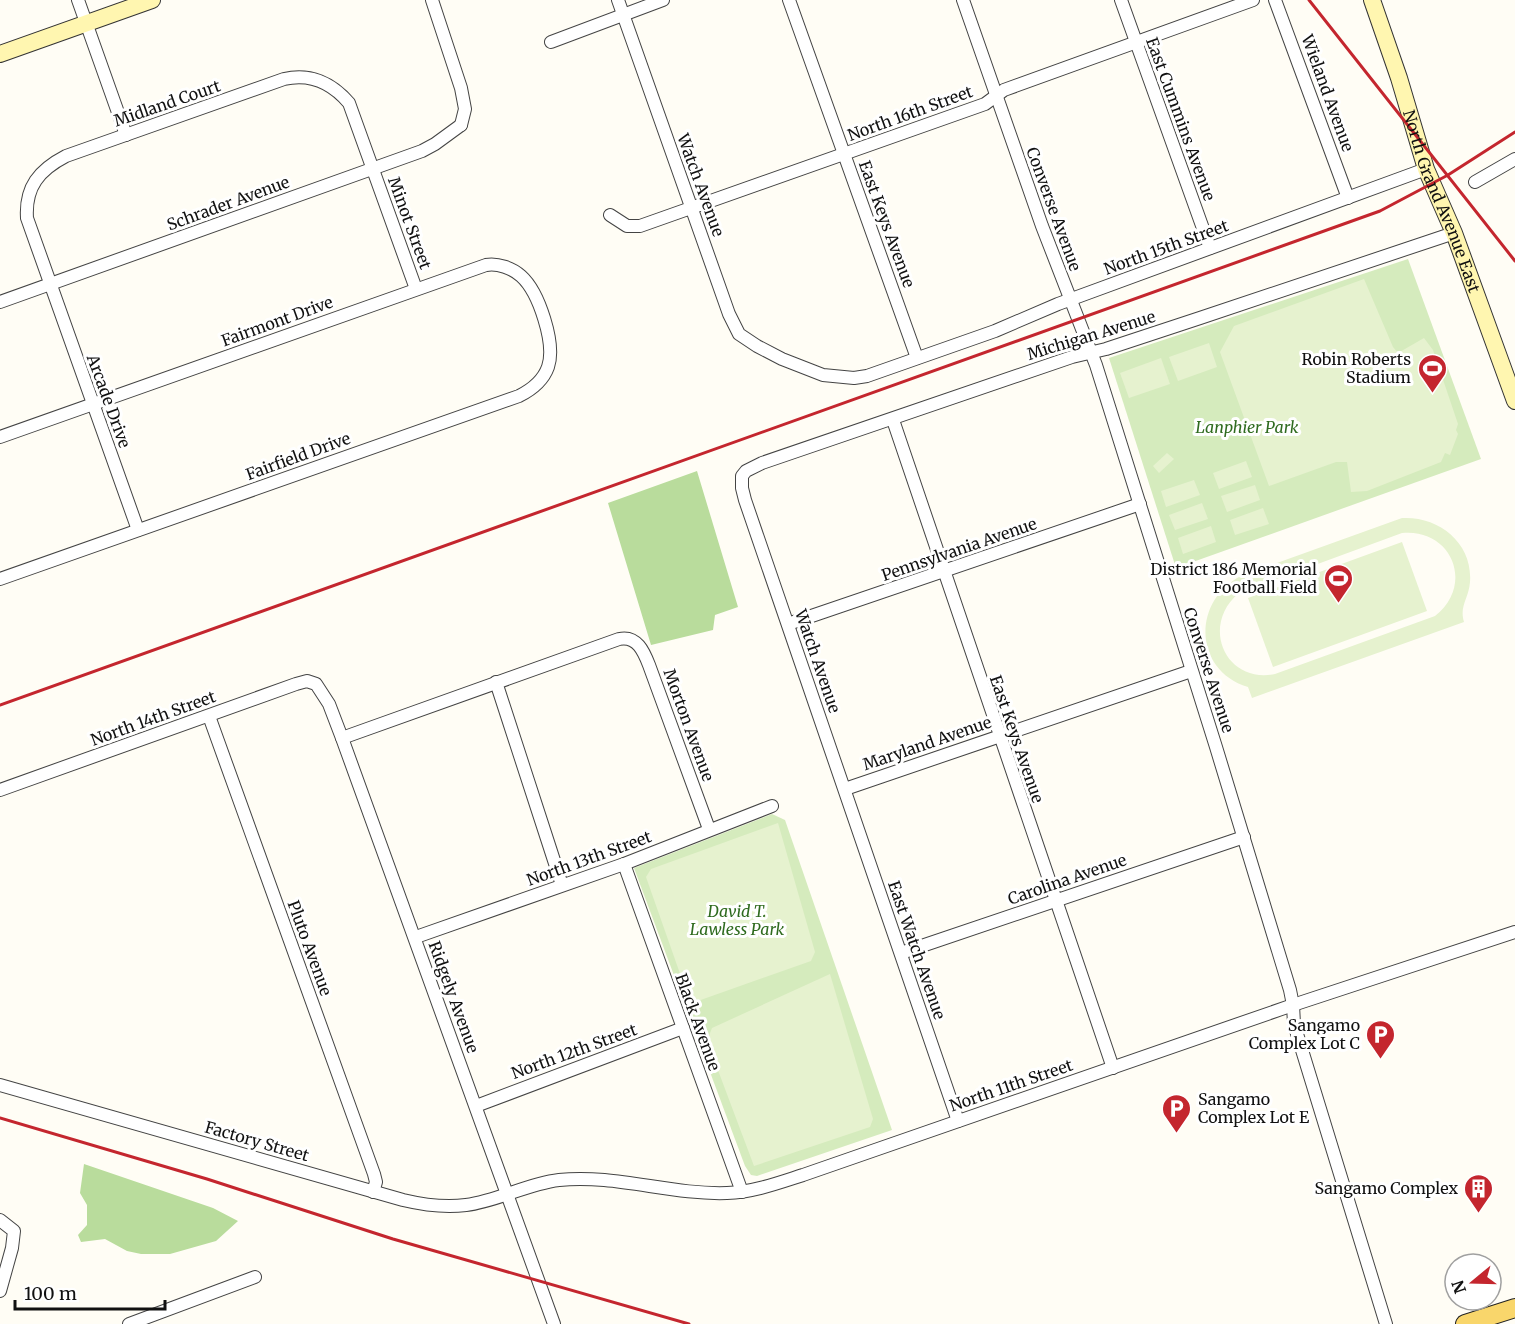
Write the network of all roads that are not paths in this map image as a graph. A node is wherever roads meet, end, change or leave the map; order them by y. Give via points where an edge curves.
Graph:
1 (78, 0) edge
2 (152, 0) edge
3 (432, 0) edge
4 (618, 0) edge
5 (663, 0) edge
6 (789, 0) edge
7 (963, 0) edge
8 (1121, 0) edge
9 (1253, 0) edge
10 (1275, 0) edge
11 (1372, 0) edge
12 (622, 14) junction
13 (86, 23) junction
14 (1135, 41) junction
15 (551, 42) dead end
16 (0, 54) edge
17 (997, 97) junction
18 (126, 135) junction
19 (844, 154) junction
20 (1515, 159) edge
21 (373, 168) junction
22 (1426, 169) junction
23 (1475, 182) dead end
24 (1348, 198) junction
25 (692, 207) junction
26 (610, 215) dead end
27 (1454, 233) junction
28 (1210, 248) junction
29 (50, 284) junction
30 (416, 289) junction
31 (1070, 300) junction
32 (0, 302) edge
33 (542, 316) joint
34 (1091, 352) junction
35 (782, 358) joint
36 (917, 358) junction
37 (1515, 401) edge
38 (92, 404) junction
39 (893, 420) junction
40 (0, 437) edge
41 (742, 476) joint
42 (1140, 504) junction
43 (138, 530) junction
44 (944, 571) junction
45 (0, 579) edge
46 (788, 624) junction
47 (1191, 671) junction
48 (496, 682) junction
49 (316, 684) joint
50 (209, 716) junction
51 (999, 736) junction
52 (342, 738) junction
53 (844, 789) junction
54 (0, 790) edge
55 (772, 806) dead end
56 (709, 829) junction
57 (1244, 837) junction
58 (624, 864) junction
59 (562, 885) junction
60 (1054, 901) junction
61 (1515, 932) edge
62 (416, 937) junction
63 (901, 953) junction
64 (1293, 1005) junction
65 (683, 1028) junction
66 (1113, 1068) junction
67 (0, 1085) edge
68 (476, 1106) junction
69 (958, 1121) junction
70 (373, 1192) junction
71 (742, 1192) junction
72 (507, 1193) junction
73 (0, 1220) edge
74 (255, 1277) dead end
75 (0, 1291) edge
76 (1515, 1308) edge
77 (129, 1324) edge
78 (554, 1324) edge
79 (1386, 1324) edge
80 (1465, 1324) edge

1 - 13 street
2 - 13 street
3 - 21 street, Schrader Avenue via 461,88 466,127 435,144
4 - 12 street, Watch Avenue
5 - 12 street
6 - 19 street, East Keys Avenue
7 - 17 street, Converse Avenue
8 - 14 street, East Cummins Avenue
9 - 14 street, North 16th Street
10 - 24 street, Wieland Avenue
11 - 22 street, North Grand Avenue East
12 - 15 street
12 - 25 street, Watch Avenue
13 - 16 street
13 - 18 street
14 - 17 street, North 16th Street via 1008,89
14 - 28 street, East Cummins Avenue
17 - 19 street, North 16th Street
17 - 31 street, Converse Avenue
18 - 21 street, Midland Court via 284,79 303,77 333,87 349,103
18 - 29 street, Midland Court via 58,160 46,168 33,186 26,204 27,218
19 - 25 street, North 16th Street
19 - 36 street, East Keys Avenue
20 - 23 street
21 - 29 street, Schrader Avenue
21 - 30 street, Minot Street
22 - 24 street, North 15th Street
22 - 27 street, North Grand Avenue East
24 - 28 street, North 15th Street
25 - 26 street, North 16th Street via 640,226 627,226
25 - 35 street, Watch Avenue via 737,331
27 - 34 street, Michigan Avenue
27 - 37 street, North Grand Avenue East
28 - 31 street, North 15th Street
29 - 32 street, Schrader Avenue
29 - 38 street, Arcade Drive
30 - 33 street, Fairmont Drive via 476,267 498,265 520,274
30 - 38 street, Fairmont Drive
31 - 34 street, Converse Avenue
31 - 36 street, North 15th Street
33 - 43 street, Fairfield Drive via 550,358 540,381 527,392
34 - 39 street, Michigan Avenue
34 - 42 street, Converse Avenue
35 - 36 street, North 15th Street via 823,375 854,378
38 - 40 street, Fairmont Drive
38 - 43 street, Arcade Drive
39 - 41 street, Michigan Avenue via 762,463
39 - 44 street, East Keys Avenue
41 - 46 street, Watch Avenue via 744,494
42 - 44 street, Pennsylvania Avenue
42 - 47 street, Converse Avenue
43 - 45 street, Fairfield Drive
44 - 46 street, Pennsylvania Avenue
44 - 51 street, East Keys Avenue
46 - 53 street, Watch Avenue
47 - 51 street, Maryland Avenue
47 - 57 street, Converse Avenue
48 - 52 street
48 - 56 street, Morton Avenue via 619,639 635,641 650,666
48 - 59 street
49 - 50 street, North 14th Street via 296,684
49 - 52 street, Ridgely Avenue
50 - 54 street, North 14th Street
50 - 70 street, Pluto Avenue via 374,1174
51 - 53 street, Maryland Avenue
51 - 60 street, East Keys Avenue
52 - 62 street, Ridgely Avenue
53 - 63 street, East Watch Avenue
55 - 56 street, North 13th Street
56 - 58 street, North 13th Street
57 - 60 street, Carolina Avenue
57 - 64 street, Converse Avenue
58 - 59 street, North 13th Street
58 - 65 street, Black Avenue
59 - 62 street, North 13th Street
60 - 63 street, Carolina Avenue
60 - 66 street, East Keys Avenue
61 - 64 street, North 11th Street
62 - 68 street, Ridgely Avenue
63 - 69 street, East Watch Avenue
64 - 66 street, North 11th Street
64 - 79 street, Converse Avenue via 1293,1024
65 - 68 street, North 12th Street
65 - 71 street, Black Avenue
66 - 69 street, North 11th Street
67 - 70 street, Factory Street
68 - 72 street, Ridgely Avenue
69 - 71 street, North 11th Street
70 - 72 street, Factory Street via 439,1207 466,1205
71 - 72 street, North 11th Street via 690,1192 583,1179 543,1182
72 - 78 street, Ridgely Avenue
73 - 75 street via 14,1231
74 - 77 street
76 - 80 main road

